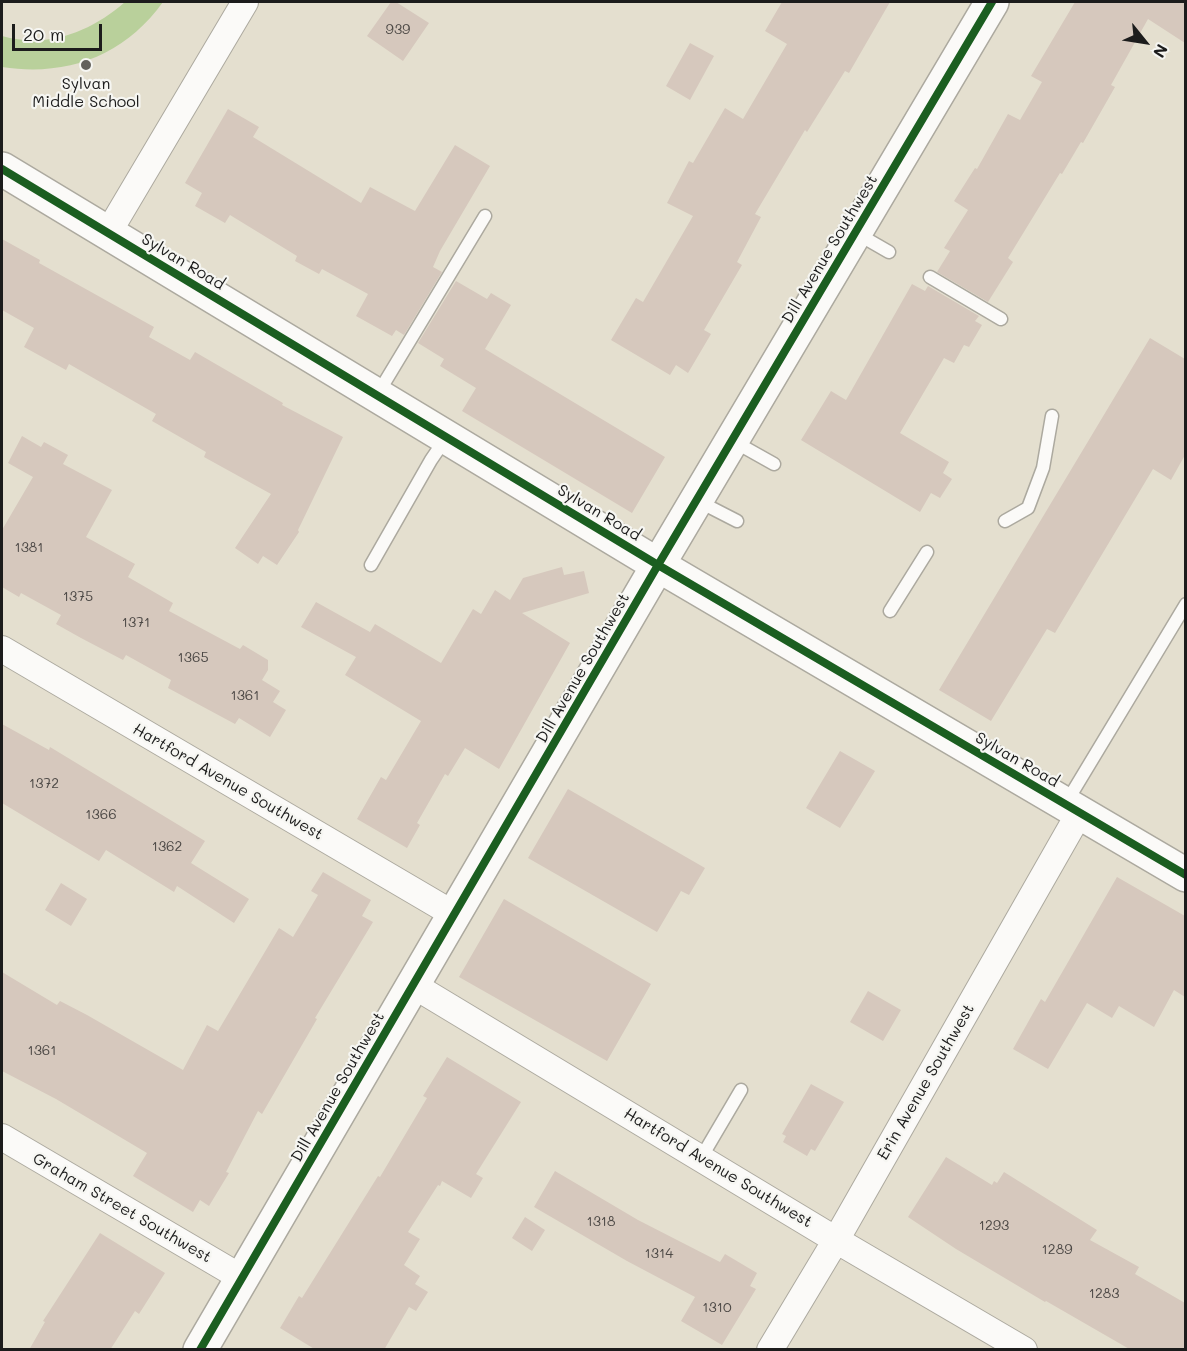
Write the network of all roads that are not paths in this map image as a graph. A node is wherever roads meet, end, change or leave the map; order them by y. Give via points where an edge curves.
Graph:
1 (245, 2) edge
2 (992, 2) edge
3 (2, 169) edge
4 (485, 216) dead end
5 (855, 232) junction
6 (108, 233) junction
7 (889, 252) dead end
8 (930, 277) dead end
9 (1001, 319) dead end
10 (377, 395) junction
11 (1052, 416) dead end
12 (447, 437) junction
13 (732, 440) junction
14 (774, 464) dead end
15 (697, 500) junction
16 (737, 521) dead end
17 (1005, 521) dead end
18 (927, 552) dead end
19 (371, 565) dead end
20 (658, 565) junction
21 (1185, 604) edge
22 (890, 611) dead end
23 (2, 649) edge
24 (1073, 808) junction
25 (1185, 875) edge
26 (455, 915) junction
27 (413, 985) junction
28 (741, 1090) dead end
29 (2, 1137) edge
30 (701, 1158) junction
31 (836, 1240) junction
32 (242, 1278) junction
33 (200, 1350) edge
34 (770, 1350) edge
35 (1024, 1350) edge

1 - 6 street
2 - 5 main road, Dill Avenue Southwest
3 - 6 main road, Sylvan Road
4 - 10 lane
5 - 7 lane
5 - 13 main road, Dill Avenue Southwest
6 - 10 main road, Sylvan Road
8 - 9 lane
10 - 12 main road, Sylvan Road
11 - 17 lane via 1043,468 1028,508
12 - 19 lane
12 - 20 main road, Sylvan Road
13 - 14 lane
13 - 15 main road, Dill Avenue Southwest
15 - 16 lane
15 - 20 main road, Dill Avenue Southwest
18 - 22 lane
20 - 24 main road, Sylvan Road
20 - 26 main road, Dill Avenue Southwest
21 - 24 lane
23 - 26 street, Hartford Avenue Southwest
24 - 25 main road, Sylvan Road
24 - 31 street, Erin Avenue Southwest
26 - 27 main road, Dill Avenue Southwest
27 - 30 street, Hartford Avenue Southwest
27 - 32 main road, Dill Avenue Southwest
28 - 30 lane
29 - 32 street, Graham Street Southwest
30 - 31 street, Hartford Avenue Southwest
31 - 34 street, Erin Avenue Southwest
31 - 35 street, Hartford Avenue Southwest
32 - 33 main road, Dill Avenue Southwest

